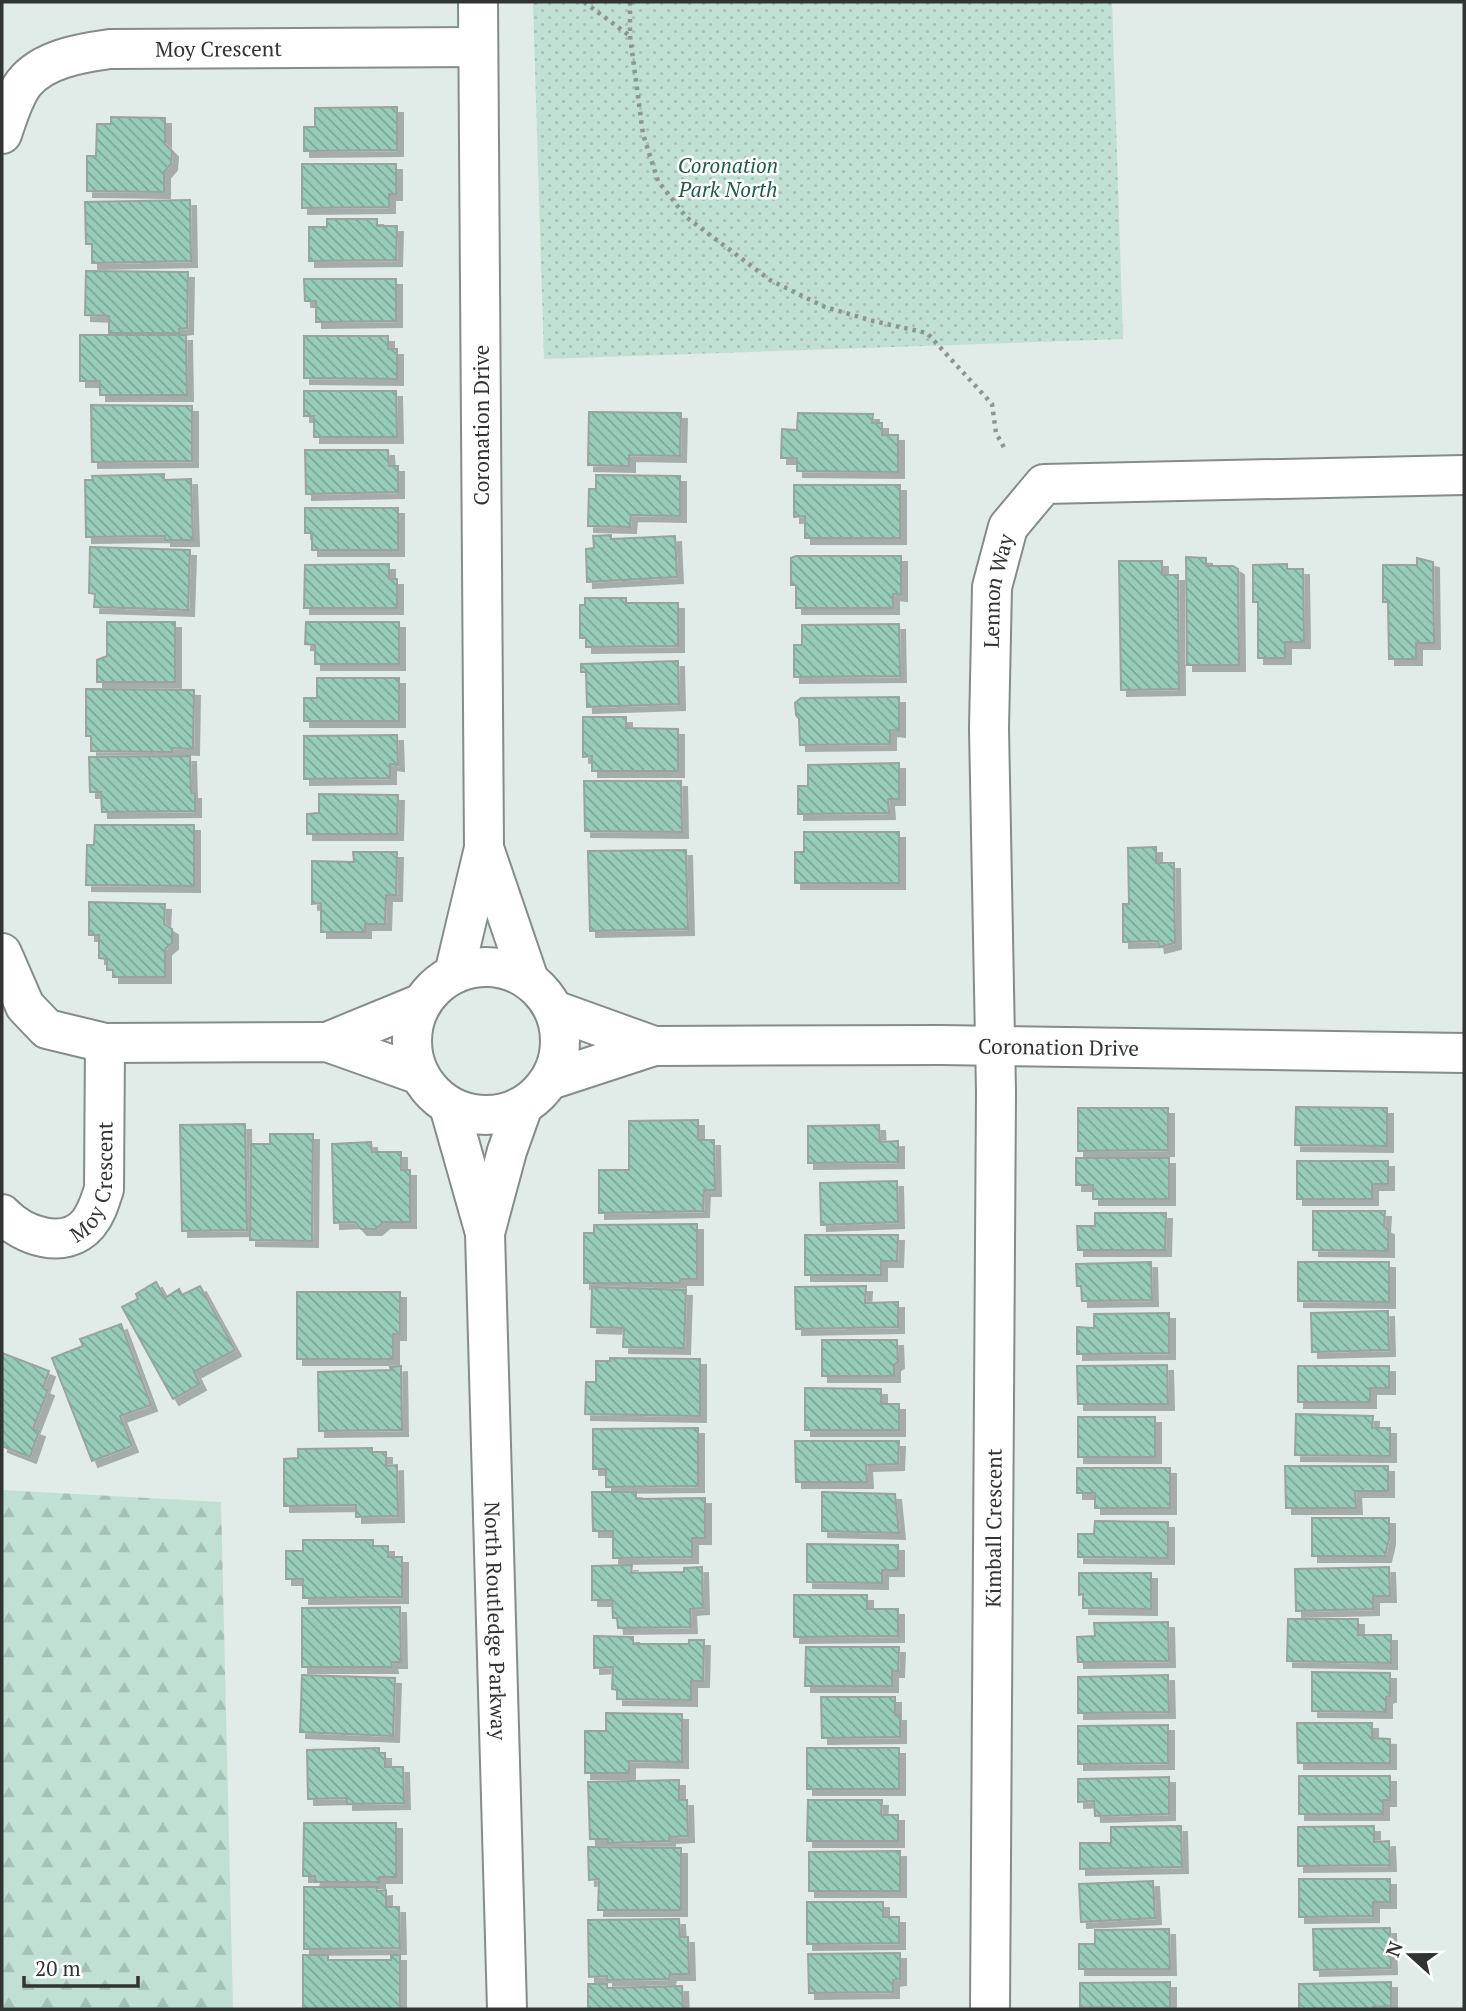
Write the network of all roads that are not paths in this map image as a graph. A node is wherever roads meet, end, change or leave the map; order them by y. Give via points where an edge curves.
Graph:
1 (478, 2) edge
2 (478, 47) junction
3 (2, 134) edge
4 (1464, 475) edge
5 (484, 848) junction
6 (2, 953) edge
7 (3, 959) edge
8 (454, 974) junction
9 (529, 980) junction
10 (2, 996) edge
11 (422, 1003) junction
12 (554, 1010) junction
13 (327, 1042) junction
14 (105, 1043) junction
15 (654, 1046) junction
16 (994, 1046) junction
17 (1464, 1053) edge
18 (420, 1075) junction
19 (536, 1093) junction
20 (449, 1106) junction
21 (2, 1214) edge
22 (485, 1233) junction
23 (507, 2009) edge
24 (990, 2009) edge

1 - 2 street, Coronation Drive
2 - 3 street, Moy Crescent via 90,52 43,67 25,82
2 - 5 street, Coronation Drive
4 - 16 street, Lennon Way via 1044,484 1017,516 1008,527 992,587 989,728
5 - 8 street, Coronation Drive
5 - 9 street, Coronation Drive
6 - 7 street
7 - 10 street
7 - 14 street via 25,1006 47,1029
8 - 9 street via 492,967
8 - 11 street
9 - 12 street
11 - 13 street
11 - 18 street via 413,1027 412,1051
12 - 15 street, Coronation Drive
12 - 19 street via 559,1058
13 - 14 street
13 - 18 street
14 - 21 street, Moy Crescent via 104,1189 97,1210 75,1235 60,1240 28,1233
15 - 16 street, Coronation Drive
15 - 19 street, Coronation Drive
16 - 17 street, Coronation Drive
16 - 24 street, Kimball Crescent
18 - 20 street
19 - 20 street via 499,1115 474,1115
19 - 22 street, North Routledge Parkway via 508,1151
20 - 22 street, North Routledge Parkway
22 - 23 street, North Routledge Parkway

